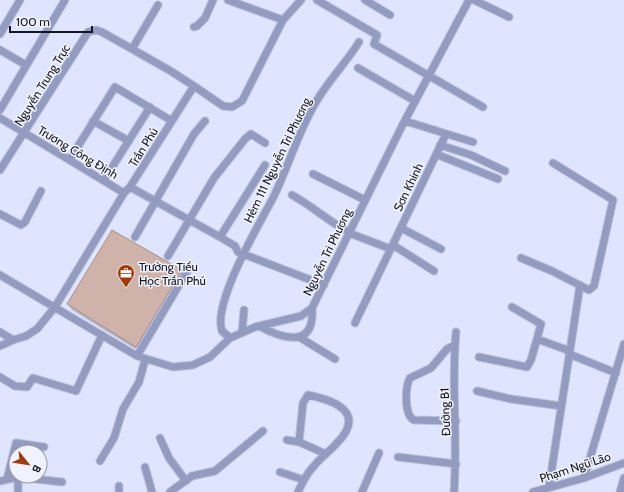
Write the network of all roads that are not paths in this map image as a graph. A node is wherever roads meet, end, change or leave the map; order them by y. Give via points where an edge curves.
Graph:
1 (20, 0) edge
2 (65, 0) edge
3 (213, 0) edge
4 (228, 0) edge
5 (301, 0) edge
6 (317, 0) edge
7 (365, 0) edge
8 (469, 0) edge
9 (474, 0) edge
10 (158, 5) dead end
11 (390, 15) dead end
12 (509, 17) dead end
13 (283, 20) junction
14 (194, 27) dead end
15 (0, 34) edge
16 (359, 42) dead end
17 (132, 49) junction
18 (0, 50) edge
19 (26, 65) junction
20 (358, 68) dead end
21 (429, 75) junction
22 (194, 86) junction
23 (415, 101) junction
24 (150, 107) junction
25 (483, 107) dead end
26 (0, 110) edge
27 (0, 118) edge
28 (93, 121) junction
29 (172, 121) junction
30 (205, 121) dead end
31 (405, 121) junction
32 (25, 132) junction
33 (446, 134) junction
34 (128, 141) junction
35 (473, 142) dead end
36 (265, 143) dead end
37 (440, 145) junction
38 (436, 154) junction
39 (70, 159) junction
40 (553, 163) dead end
41 (265, 165) dead end
42 (0, 170) edge
43 (505, 171) dead end
44 (313, 174) dead end
45 (498, 179) dead end
46 (104, 180) junction
47 (130, 187) junction
48 (41, 190) dead end
49 (124, 193) junction
50 (292, 195) dead end
51 (365, 200) junction
52 (156, 201) junction
53 (0, 214) edge
54 (189, 220) junction
55 (401, 228) junction
56 (349, 232) junction
57 (135, 237) dead end
58 (220, 237) junction
59 (392, 247) junction
60 (441, 249) dead end
61 (243, 253) junction
62 (168, 256) dead end
63 (521, 258) dead end
64 (188, 270) dead end
65 (434, 271) dead end
66 (0, 275) edge
67 (324, 285) junction
68 (580, 286) junction
69 (55, 307) junction
70 (512, 307) dead end
71 (312, 308) junction
72 (244, 310) dead end
73 (355, 323) dead end
74 (259, 326) junction
75 (0, 332) edge
76 (242, 332) junction
77 (456, 332) dead end
78 (102, 335) junction
79 (298, 337) junction
80 (230, 338) junction
81 (537, 339) junction
82 (13, 340) junction
83 (624, 344) edge
84 (455, 345) junction
85 (0, 346) edge
86 (569, 352) junction
87 (137, 356) junction
88 (479, 357) dead end
89 (335, 359) dead end
90 (144, 360) junction
91 (616, 373) junction
92 (0, 377) edge
93 (477, 391) dead end
94 (561, 406) junction
95 (456, 421) junction
96 (264, 431) dead end
97 (160, 438) dead end
98 (287, 440) dead end
99 (299, 442) junction
100 (379, 453) dead end
101 (326, 454) junction
102 (398, 457) dead end
103 (100, 461) dead end
104 (624, 463) edge
105 (456, 464) junction
106 (145, 467) dead end
107 (280, 472) dead end
108 (8, 475) edge
109 (584, 478) junction
110 (7, 479) joint
111 (304, 480) junction
112 (624, 480) edge
113 (0, 481) edge
114 (48, 481) edge
115 (186, 481) junction
116 (62, 482) dead end
117 (549, 487) junction
118 (152, 492) edge
119 (170, 492) edge
120 (298, 492) edge
121 (362, 492) edge
122 (454, 492) edge
123 (533, 492) edge
124 (620, 492) edge

1 - 15 street
2 - 19 street
3 - 14 street via 205,18
4 - 13 street
5 - 13 street
6 - 21 street via 377,34 374,43
7 - 11 street
8 - 21 street, Nguyễn Tri Phương
9 - 12 street
10 - 17 street
13 - 22 street via 242,101 232,107 223,106
16 - 61 street, Hẻm 111 Nguyễn Tri Phương via 317,100 300,132 274,195
17 - 22 street
17 - 32 street, Nguyễn Trung Trực via 96,30 88,32
18 - 19 street
19 - 26 street
20 - 23 street
21 - 23 street, Nguyễn Tri Phương
21 - 25 street
22 - 29 street, Trần Phú
23 - 31 street, Nguyễn Tri Phương
24 - 28 street via 115,87
24 - 29 street
24 - 34 street
27 - 32 street, Trương Công Định
28 - 34 street
28 - 39 street
29 - 47 street, Trần Phú
30 - 52 street via 194,134
31 - 33 street
31 - 51 street, Nguyễn Tri Phương
32 - 39 street, Trương Công Định
32 - 42 street, Nguyễn Trung Trực
33 - 35 street
33 - 37 street, Sơn Khinh
34 - 46 street
36 - 54 street via 251,134 244,139 214,178
37 - 38 street, Sơn Khinh
37 - 43 street via 471,155
38 - 45 street
38 - 55 street, Sơn Khinh
39 - 46 street, Trương Công Định
40 - 68 street via 613,200 594,286 589,290
41 - 58 street
44 - 51 street
46 - 49 street, Trương Công Định
47 - 49 street, Trần Phú
47 - 52 street, Trương Công Định
48 - 53 street via 21,225
49 - 69 street, Trần Phú
50 - 56 street via 311,206 326,220
51 - 56 street, Nguyễn Tri Phương
52 - 54 street, Trương Công Định
52 - 57 street
54 - 58 street, Trương Công Định
54 - 62 street
55 - 59 street, Sơn Khinh
55 - 60 street
56 - 59 street
56 - 67 street, Nguyễn Tri Phương
58 - 61 street, Trương Công Định via 235,246 238,252
59 - 65 street
59 - 73 street, Sơn Khinh
61 - 67 street, Trương Công Định
61 - 80 street, Hẻm 111 Nguyễn Tri Phương via 220,317 222,331
63 - 68 street
64 - 87 street
66 - 69 street, Nguyễn Tri Phương
67 - 71 street, Nguyễn Tri Phương
68 - 86 street
69 - 78 street, Nguyễn Tri Phương
69 - 82 street, Trần Phú via 37,329
70 - 81 street via 540,324
71 - 74 street, Nguyễn Tri Phương via 301,316
71 - 79 street via 313,316 309,327 303,336
72 - 76 street
74 - 76 street, Nguyễn Tri Phương
74 - 79 street via 284,337
75 - 82 street
76 - 80 street, Nguyễn Tri Phương
77 - 84 street, Đường B1
78 - 87 street, Nguyễn Tri Phương
78 - 92 street via 76,391 34,378 27,387 14,386
79 - 89 street
80 - 90 street, Nguyễn Tri Phương via 210,357 193,365 172,367
81 - 86 street
81 - 88 street via 527,367
82 - 85 street, Trần Phú
83 - 91 street
84 - 95 street, Đường B1
84 - 95 street via 447,349 431,368 410,378 407,395 410,418
86 - 91 street
86 - 94 street
87 - 90 street, Nguyễn Tri Phương
90 - 103 street via 139,382 124,409 114,438
91 - 109 street
93 - 94 street
94 - 117 street
95 - 105 street, Đường B1
96 - 115 street via 215,471 192,476
97 - 115 street via 169,458
98 - 99 street
99 - 101 street
99 - 101 street via 305,398 308,395 325,398 347,412 349,418 347,429
100 - 121 street
101 - 111 street via 313,466
102 - 105 street
104 - 109 street, Phạm Ngũ Lão
105 - 122 street, Đường B1
106 - 118 street
107 - 111 street
108 - 110 street
109 - 117 street, Phạm Ngũ Lão
110 - 113 street
111 - 120 street
112 - 124 street
114 - 116 street
115 - 119 street
117 - 123 street, Phạm Ngũ Lão

